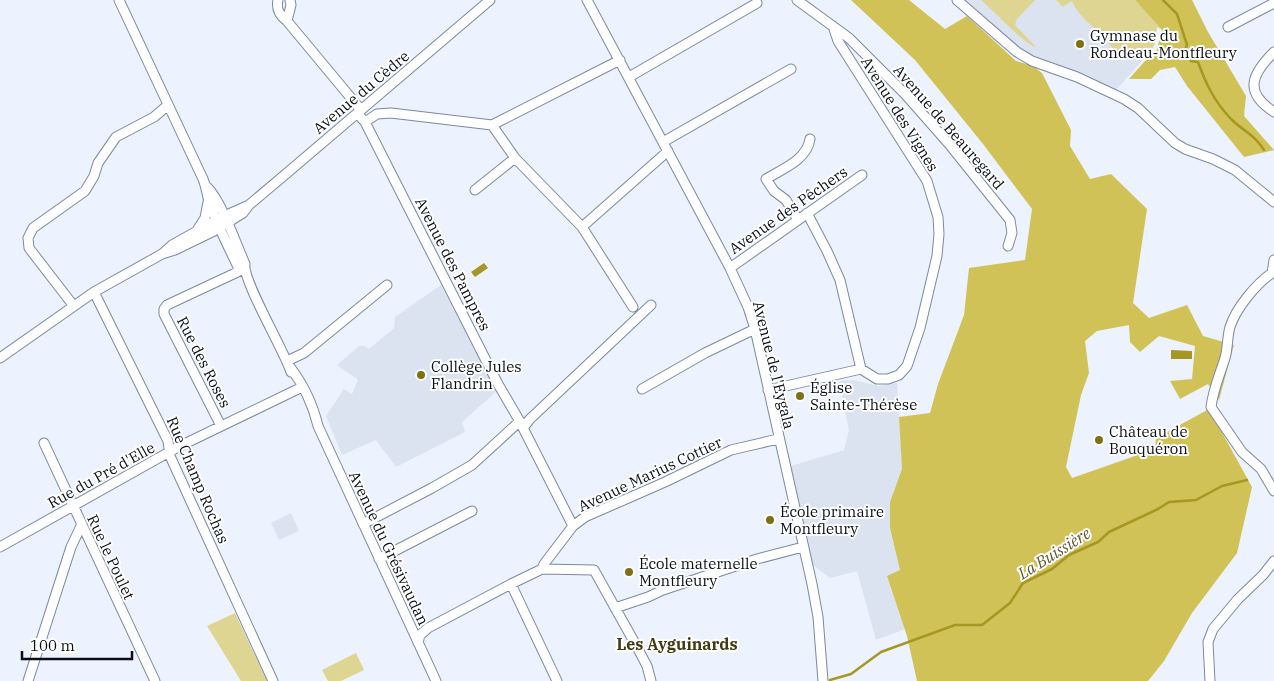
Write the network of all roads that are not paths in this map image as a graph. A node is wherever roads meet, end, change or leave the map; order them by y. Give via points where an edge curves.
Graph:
1 (120, 0) edge
2 (278, 0) edge
3 (290, 0) edge
4 (490, 0) edge
5 (587, 0) edge
6 (797, 0) edge
7 (956, 0) edge
8 (757, 3) dead end
9 (1274, 3) edge
10 (287, 21) junction
11 (833, 26) junction
12 (1228, 27) dead end
13 (1274, 52) edge
14 (620, 60) junction
15 (791, 69) dead end
16 (629, 77) junction
17 (168, 105) junction
18 (359, 111) junction
19 (1274, 112) edge
20 (365, 122) junction
21 (492, 125) junction
22 (810, 140) dead end
23 (665, 146) junction
24 (514, 158) junction
25 (862, 175) dead end
26 (207, 187) junction
27 (475, 190) dead end
28 (208, 199) junction
29 (1274, 202) edge
30 (808, 213) junction
31 (798, 220) junction
32 (222, 222) junction
33 (582, 227) junction
34 (195, 232) junction
35 (226, 242) junction
36 (183, 246) junction
37 (1008, 246) dead end
38 (162, 254) junction
39 (1274, 260) edge
40 (730, 268) junction
41 (244, 270) junction
42 (1273, 273) edge
43 (387, 285) dead end
44 (94, 292) junction
45 (73, 305) junction
46 (651, 305) dead end
47 (632, 307) dead end
48 (755, 329) junction
49 (0, 358) edge
50 (288, 364) junction
51 (861, 369) junction
52 (298, 389) junction
53 (642, 389) dead end
54 (768, 390) junction
55 (521, 425) junction
56 (220, 426) junction
57 (318, 426) junction
58 (778, 438) junction
59 (44, 443) dead end
60 (170, 452) junction
61 (1274, 491) edge
62 (73, 506) junction
63 (472, 511) dead end
64 (363, 524) junction
65 (81, 526) junction
66 (573, 526) junction
67 (0, 547) edge
68 (803, 547) junction
69 (379, 558) junction
70 (549, 558) junction
71 (1274, 561) edge
72 (542, 569) junction
73 (554, 569) junction
74 (511, 584) junction
75 (615, 608) junction
76 (409, 624) junction
77 (428, 628) junction
78 (418, 643) junction
79 (28, 681) edge
80 (155, 681) edge
81 (273, 681) edge
82 (436, 681) edge
83 (557, 681) edge
84 (652, 681) edge
85 (818, 681) edge
86 (823, 681) edge
87 (1210, 681) edge

1 - 17 street
2 - 10 street, Avenue des Pampres via 278,11
3 - 10 street
4 - 18 street, Avenue du Cèdre
5 - 14 street, Avenue de l'Eygala
6 - 11 street, Avenue de Beauregard
7 - 29 street via 1017,52 1124,99 1175,143 1235,170
8 - 16 street
9 - 12 street
10 - 18 street, Avenue des Pampres
11 - 37 street, Avenue de Beauregard via 905,94 980,181 1010,220 1012,233
11 - 51 street, Avenue des Vignes via 838,41 927,182 938,217 939,234 933,273 907,366 899,375 888,379 877,379
13 - 19 street via 1254,76 1254,84 1259,99
14 - 16 street, Avenue de l'Eygala
14 - 21 street
15 - 23 street
16 - 23 street, Avenue de l'Eygala
17 - 26 street
17 - 45 street via 154,117 116,137 98,163 85,191 33,228 28,238 29,248
18 - 20 street, Avenue des Pampres
18 - 32 street, Avenue du Cèdre via 243,213
20 - 21 street via 376,114 391,113
20 - 55 street, Avenue des Pampres
21 - 24 street
22 - 31 street via 801,157 766,179 786,200
23 - 33 street
23 - 40 street, Avenue de l'Eygala
24 - 27 street
24 - 33 street
25 - 30 street, Avenue des Pêchers
26 - 28 street, Avenue du Grésivaudan
26 - 32 street, Avenue du Grésivaudan via 212,192
28 - 32 street, Avenue du Grésivaudan
28 - 34 street via 205,218
30 - 31 street, Avenue des Pêchers
30 - 51 street via 840,280
31 - 40 street, Avenue des Pêchers
32 - 34 street
32 - 35 street, Avenue du Grésivaudan
32 - 36 street
32 - 41 street, Avenue du Grésivaudan via 245,264
33 - 47 street
34 - 38 street
35 - 36 street via 209,237
35 - 41 street, Avenue du Grésivaudan via 238,267
36 - 38 street
38 - 44 street
39 - 42 street
40 - 48 street, Avenue de l'Eygala
41 - 50 street, Avenue du Grésivaudan
41 - 56 street, Rue des Roses via 164,309
42 - 61 street via 1254,288 1232,321 1211,407 1242,452 1261,469
43 - 50 street
44 - 45 street
44 - 60 street, Rue Champ Rochas
45 - 49 street
46 - 55 street
48 - 53 street
48 - 54 street, Avenue de l'Eygala
50 - 52 street, Avenue du Grésivaudan
50 - 57 street, Avenue du Grésivaudan via 306,393
51 - 54 street
52 - 56 street, Rue du Pré d'Elle
52 - 57 street, Avenue du Grésivaudan via 312,421
54 - 58 street, Avenue de l'Eygala
55 - 64 street via 472,465
55 - 66 street, Avenue des Pampres
56 - 60 street, Rue du Pré d'Elle
57 - 64 street, Avenue du Grésivaudan
58 - 66 street, Avenue Marius Cottier via 731,450 585,517
58 - 68 street, Avenue de l'Eygala
59 - 62 street, Rue le Poulet
60 - 62 street, Rue du Pré d'Elle
60 - 81 street, Rue Champ Rochas
62 - 65 street, Rue le Poulet
62 - 67 street, Rue du Pré d'Elle
63 - 69 street
64 - 69 street, Avenue du Grésivaudan
65 - 79 street
65 - 80 street, Rue le Poulet
66 - 70 street, Avenue Marius Cottier
68 - 75 street via 756,559
68 - 86 street, Avenue de l'Eygala via 818,617
69 - 76 street, Avenue du Grésivaudan
70 - 72 street, Avenue Marius Cottier
70 - 73 street
71 - 87 street via 1213,629 1208,642
72 - 73 street
72 - 74 street
73 - 75 street via 590,569 596,572
74 - 77 street
74 - 83 street
75 - 84 street
76 - 77 street
76 - 78 street, Avenue du Grésivaudan
77 - 78 street via 420,635
78 - 82 street, Avenue du Grésivaudan
85 - 86 street

